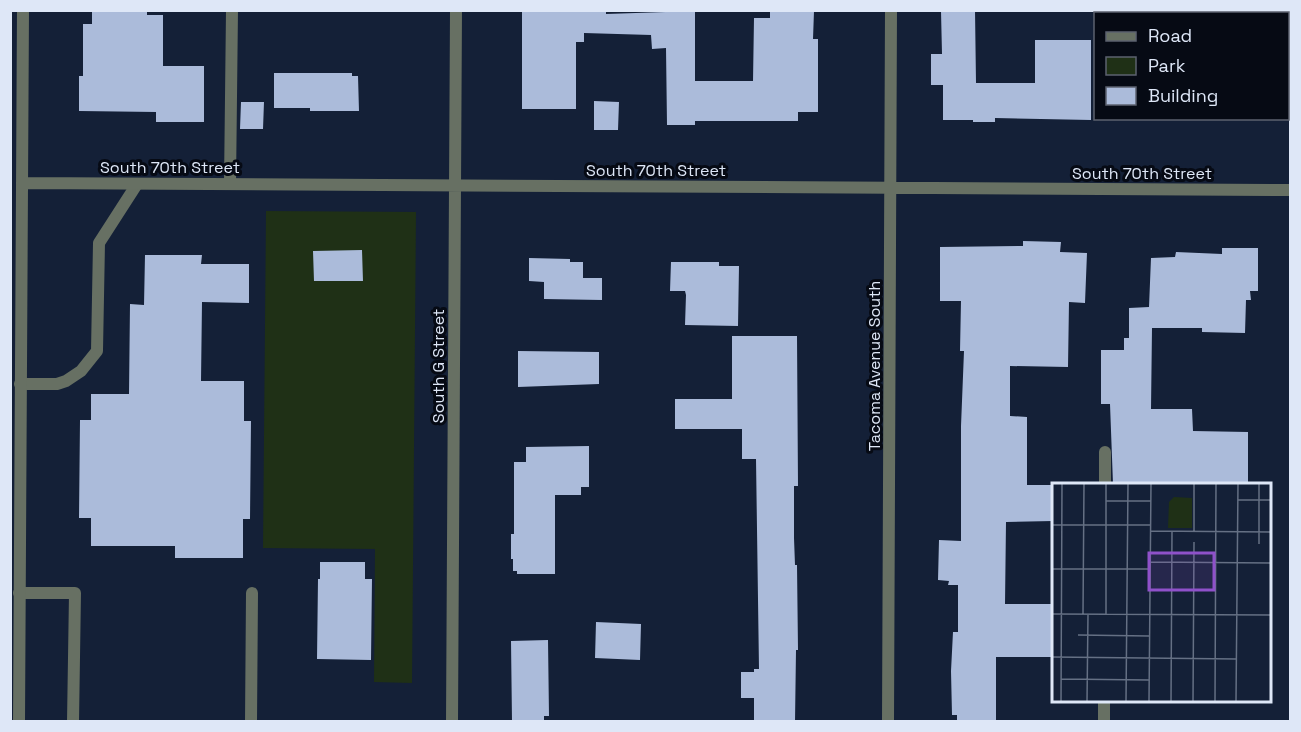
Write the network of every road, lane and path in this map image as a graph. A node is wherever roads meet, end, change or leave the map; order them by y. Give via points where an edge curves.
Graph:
1 (23, 10) edge
2 (232, 10) edge
3 (456, 10) edge
4 (891, 10) edge
5 (22, 183) junction
6 (136, 184) junction
7 (230, 184) junction
8 (455, 186) junction
9 (892, 188) junction
10 (1290, 190) edge
11 (15, 327) edge
12 (20, 384) junction
13 (1106, 452) dead end
14 (1105, 483) edge
15 (19, 593) junction
16 (252, 593) dead end
17 (1104, 702) edge
18 (19, 722) edge
19 (74, 722) edge
20 (252, 722) edge
21 (452, 722) edge
22 (888, 722) edge
23 (1104, 722) edge

1 - 5 street
2 - 7 street
3 - 8 street, South G Street
4 - 9 street, Tacoma Avenue South
5 - 6 street, South 70th Street
5 - 11 street
6 - 7 street, South 70th Street
6 - 12 street via 99,243 97,351 81,371 66,381
7 - 8 street, South 70th Street
8 - 9 street, South 70th Street
8 - 21 street, South G Street
9 - 10 street, South 70th Street
9 - 22 street, Tacoma Avenue South
11 - 12 street
12 - 15 street
13 - 14 street
15 - 18 street
15 - 19 street via 75,593
16 - 20 street
17 - 23 street

